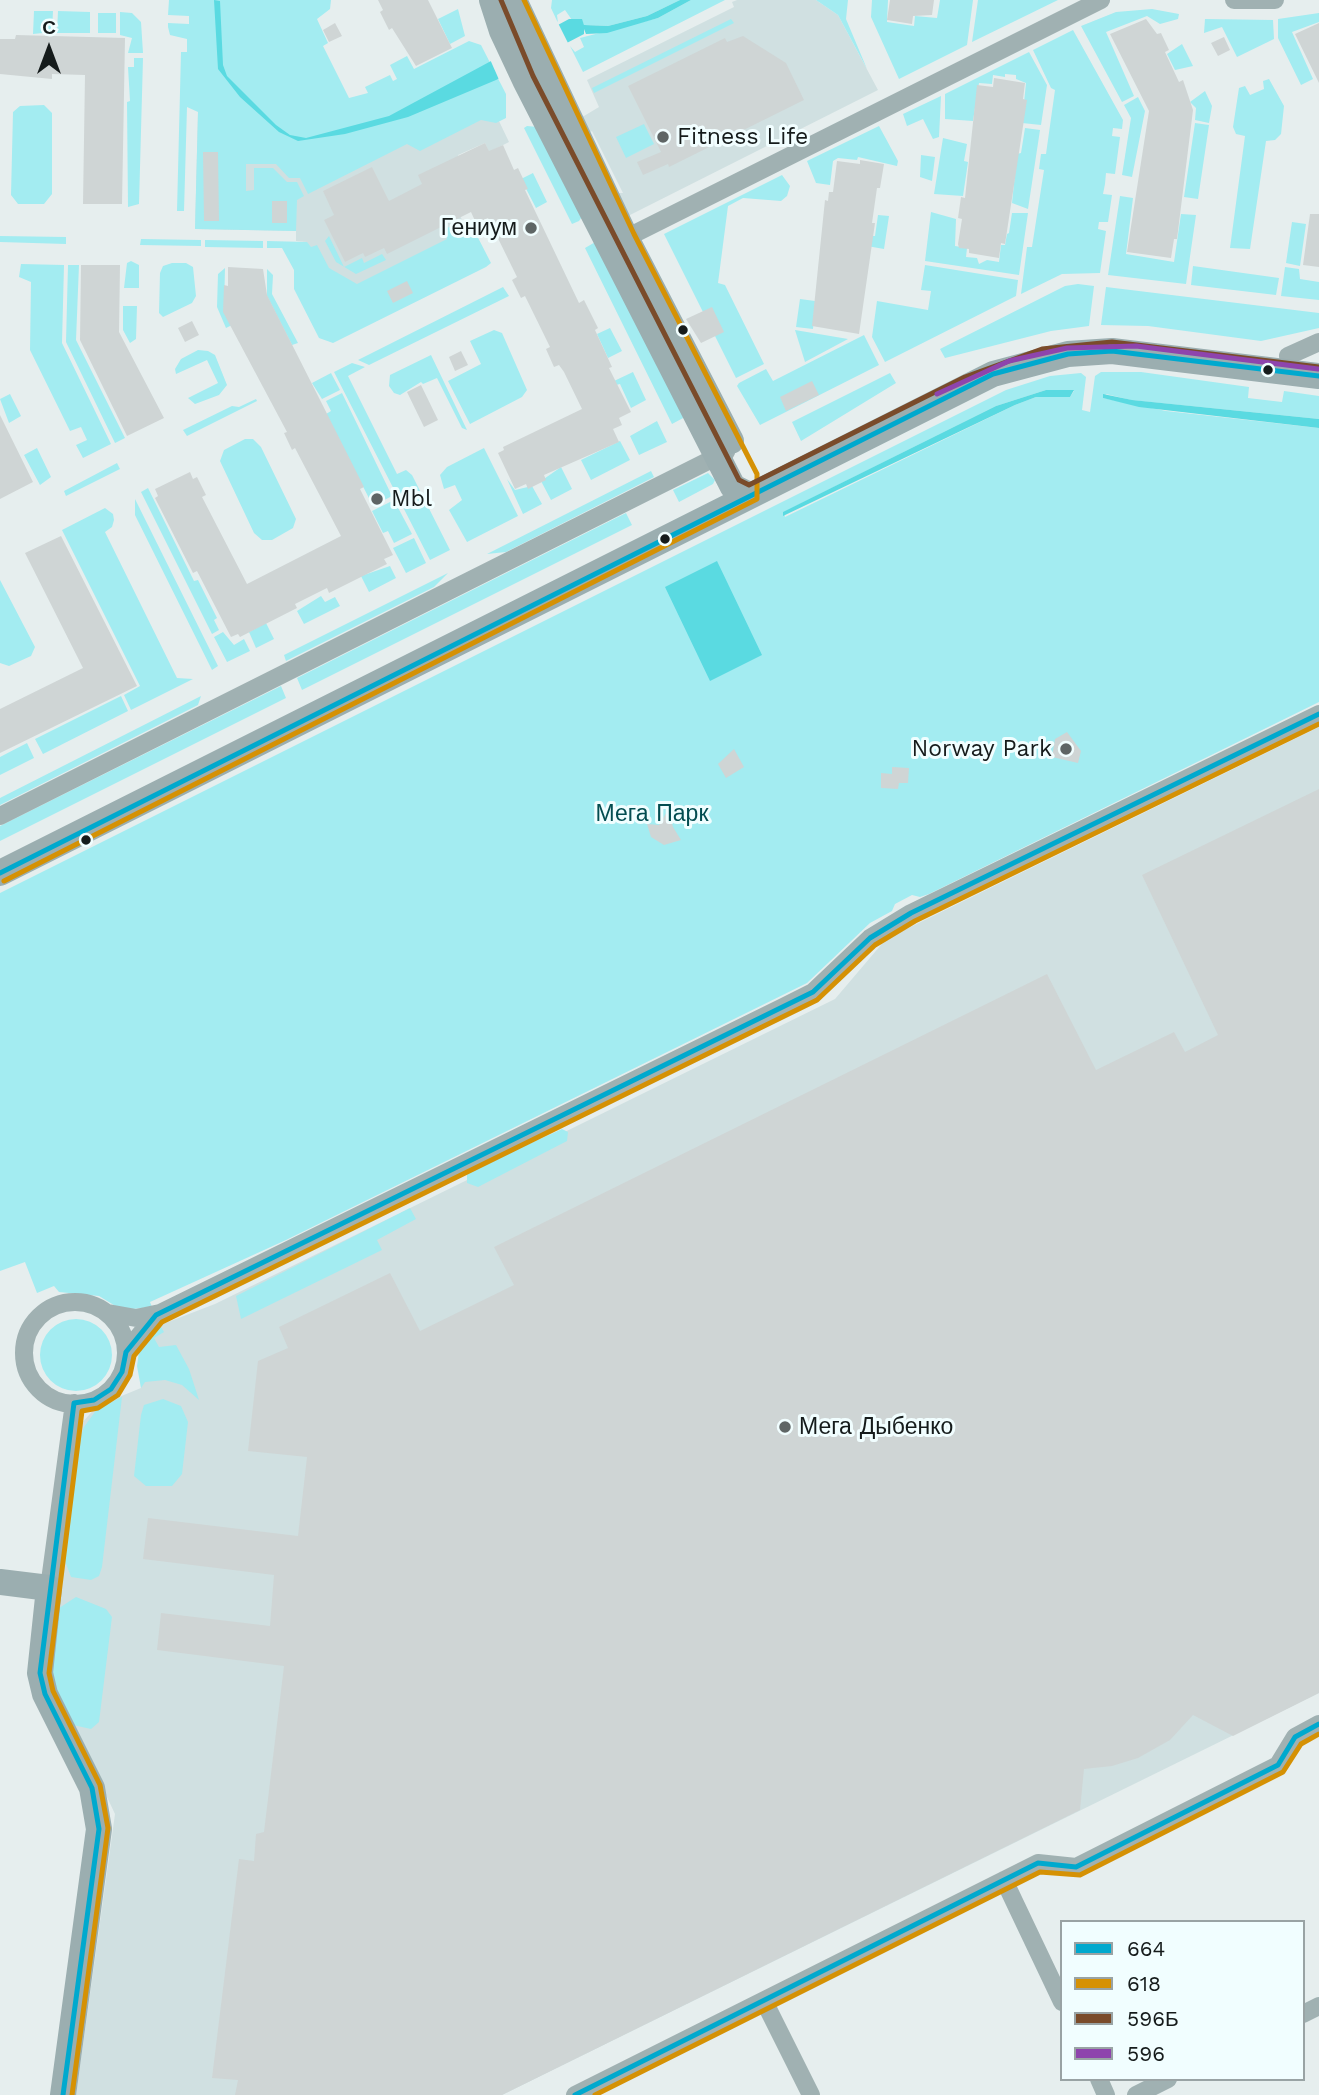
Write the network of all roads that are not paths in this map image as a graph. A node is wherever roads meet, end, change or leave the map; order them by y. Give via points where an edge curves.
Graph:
1 (492, 0) edge
2 (1101, 0) edge
3 (1234, 0) edge
4 (1275, 0) edge
5 (513, 17) edge
6 (618, 242) junction
7 (1319, 342) edge
8 (1288, 356) junction
9 (1319, 360) edge
10 (1319, 376) edge
11 (726, 452) junction
12 (744, 487) junction
13 (1319, 713) edge
14 (0, 816) edge
15 (0, 853) edge
16 (0, 873) edge
17 (108, 1313) junction
18 (156, 1315) junction
19 (126, 1352) junction
20 (74, 1403) junction
21 (0, 1582) edge
22 (49, 1588) junction
23 (1318, 1729) edge
24 (1004, 1880) junction
25 (1060, 1998) edge
26 (764, 2001) junction
27 (1164, 2081) edge
28 (63, 2095) edge
29 (575, 2095) edge
30 (811, 2095) edge
31 (1136, 2095) edge

1 - 5 street
2 - 6 street
3 - 4 street
5 - 6 street
6 - 11 street
7 - 8 street
8 - 9 street
8 - 12 street via 1136,337 1040,343 977,363
10 - 12 street via 1112,351 1044,358 969,385
11 - 12 street
11 - 14 street
12 - 15 street
12 - 16 street
13 - 18 street via 911,913 870,938 813,992
17 - 18 street via 136,1318
17 - 19 street via 123,1335
17 - 20 street via 82,1302 54,1307 36,1321 26,1340 26,1363 35,1384 52,1398
18 - 19 street
19 - 20 street via 122,1372 111,1389 94,1400
20 - 22 street
21 - 22 street
22 - 28 street via 40,1673 92,1788 99,1829
23 - 24 street via 1295,1737 1278,1765 1076,1867 1038,1863
24 - 25 street
24 - 26 street
26 - 29 street
26 - 30 street
27 - 31 street

